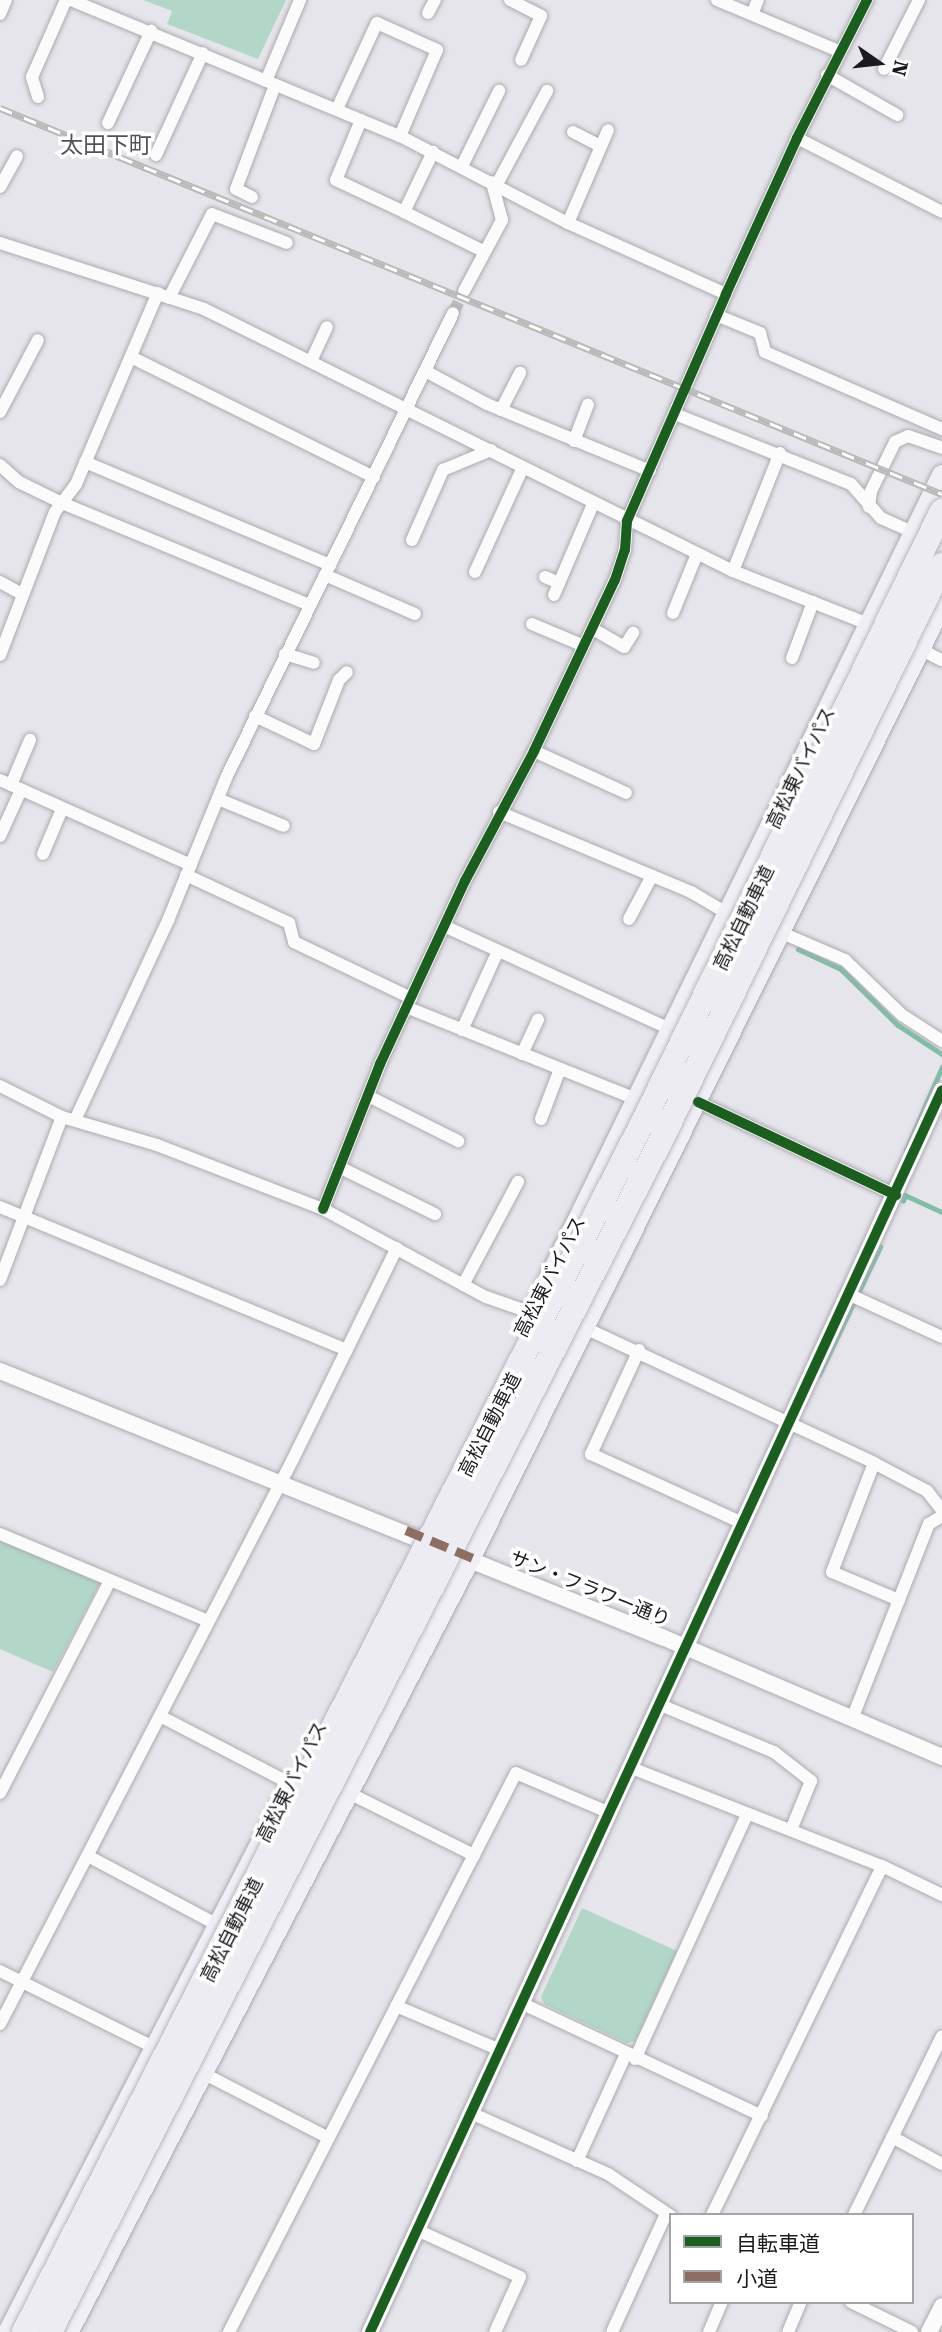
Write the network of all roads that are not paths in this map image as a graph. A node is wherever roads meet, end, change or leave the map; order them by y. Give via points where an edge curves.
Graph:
1 (6, 0) edge
2 (69, 0) edge
3 (300, 0) edge
4 (435, 0) edge
5 (510, 0) edge
6 (717, 0) edge
7 (758, 0) edge
8 (867, 0) edge
9 (919, 0) edge
10 (428, 13) dead end
11 (0, 14) edge
12 (752, 14) junction
13 (151, 31) junction
14 (839, 51) junction
15 (203, 53) junction
16 (521, 60) dead end
17 (884, 69) dead end
18 (827, 75) junction
19 (270, 83) junction
20 (547, 91) dead end
21 (499, 92) dead end
22 (38, 97) dead end
23 (337, 109) junction
24 (897, 116) dead end
25 (361, 120) junction
26 (108, 123) dead end
27 (608, 130) dead end
28 (573, 132) dead end
29 (400, 136) junction
30 (797, 138) junction
31 (601, 146) junction
32 (433, 152) junction
33 (156, 155) dead end
34 (17, 156) dead end
35 (462, 166) junction
36 (495, 183) junction
37 (0, 187) edge
38 (252, 197) dead end
39 (404, 212) junction
40 (942, 212) edge
41 (568, 223) junction
42 (0, 243) edge
43 (287, 243) dead end
44 (483, 251) junction
45 (464, 290) tunnel mouth
46 (726, 294) junction
47 (163, 295) junction
48 (453, 313) tunnel mouth
49 (716, 315) junction
50 (327, 327) dead end
51 (38, 340) dead end
52 (131, 357) junction
53 (312, 359) junction
54 (427, 372) junction
55 (520, 373) dead end
56 (588, 405) dead end
57 (408, 408) junction
58 (501, 410) junction
59 (0, 412) edge
60 (675, 414) junction
61 (942, 429) edge
62 (574, 441) junction
63 (942, 448) edge
64 (491, 450) junction
65 (780, 453) junction
66 (85, 461) junction
67 (0, 465) edge
68 (523, 467) junction
69 (650, 471) junction
70 (942, 475) edge
71 (374, 477) junction
72 (62, 503) junction
73 (593, 504) junction
74 (869, 507) junction
75 (942, 511) edge
76 (628, 521) junction
77 (915, 533) junction
78 (412, 540) dead end
79 (697, 554) junction
80 (942, 565) edge
81 (327, 570) junction
82 (733, 571) junction
83 (475, 572) dead end
84 (545, 577) dead end
85 (0, 582) edge
86 (22, 594) junction
87 (813, 602) junction
88 (942, 602) edge
89 (309, 605) junction
90 (673, 613) dead end
91 (415, 614) dead end
92 (532, 624) dead end
93 (871, 625) junction
94 (593, 629) junction
95 (633, 633) dead end
96 (584, 646) junction
97 (920, 649) junction
98 (285, 654) junction
99 (0, 655) edge
100 (792, 658) dead end
101 (942, 660) edge
102 (314, 663) dead end
103 (347, 672) dead end
104 (256, 716) junction
105 (30, 740) dead end
106 (534, 751) junction
107 (11, 785) edge
108 (626, 793) dead end
109 (218, 799) junction
110 (62, 809) junction
111 (499, 812) junction
112 (284, 826) dead end
113 (0, 836) edge
114 (43, 854) dead end
115 (189, 870) junction
116 (652, 876) junction
117 (730, 915) junction
118 (629, 919) dead end
119 (444, 926) junction
120 (782, 933) junction
121 (498, 951) junction
122 (409, 1003) junction
123 (538, 1019) dead end
124 (462, 1030) junction
125 (672, 1030) junction
126 (942, 1041) edge
127 (522, 1054) junction
128 (560, 1069) junction
129 (0, 1086) edge
130 (942, 1090) edge
131 (368, 1096) junction
132 (638, 1100) junction
133 (698, 1102) junction
134 (68, 1118) junction
135 (541, 1119) dead end
136 (458, 1141) dead end
137 (339, 1167) junction
138 (519, 1182) dead end
139 (896, 1195) junction
140 (0, 1208) edge
141 (323, 1209) junction
142 (435, 1214) dead end
143 (23, 1217) junction
144 (397, 1248) junction
145 (0, 1280) edge
146 (463, 1284) junction
147 (848, 1294) junction
148 (532, 1313) junction
149 (583, 1327) junction
150 (942, 1337) edge
151 (346, 1350) junction
152 (639, 1350) junction
153 (0, 1371) edge
154 (787, 1422) junction
155 (874, 1463) junction
156 (281, 1482) junction
157 (942, 1510) edge
158 (942, 1517) edge
159 (740, 1522) junction
160 (0, 1534) edge
161 (417, 1538) junction
162 (468, 1560) junction
163 (110, 1581) junction
164 (899, 1600) junction
165 (208, 1621) junction
166 (684, 1646) junction
167 (657, 1704) junction
168 (160, 1716) junction
169 (852, 1719) junction
170 (942, 1758) edge
171 (629, 1766) junction
172 (291, 1784) junction
173 (347, 1792) junction
174 (0, 1793) edge
175 (608, 1812) junction
176 (747, 1814) junction
177 (791, 1830) junction
178 (474, 1855) junction
179 (88, 1856) junction
180 (882, 1866) junction
181 (942, 1895) edge
182 (218, 1925) junction
183 (0, 1971) edge
184 (22, 1982) junction
185 (521, 2003) junction
186 (396, 2006) junction
187 (0, 2024) edge
188 (942, 2036) edge
189 (154, 2047) junction
190 (499, 2050) junction
191 (630, 2057) junction
192 (199, 2071) junction
193 (471, 2113) junction
194 (762, 2116) junction
195 (327, 2137) junction
196 (892, 2137) junction
197 (577, 2161) junction
198 (942, 2164) edge
199 (713, 2213) edge
200 (854, 2213) edge
201 (668, 2215) edge
202 (417, 2230) junction
203 (721, 2304) edge
204 (800, 2304) edge
205 (855, 2304) edge
206 (942, 2306) edge
207 (8, 2332) edge
208 (24, 2332) edge
209 (50, 2332) edge
210 (67, 2332) edge
211 (229, 2332) edge
212 (370, 2332) edge
213 (495, 2332) edge
214 (612, 2332) edge
215 (709, 2332) edge
216 (788, 2332) edge
217 (912, 2332) edge
218 (929, 2332) edge

1 - 11 street
2 - 13 street
2 - 22 street via 32,77
3 - 19 street
4 - 10 street
5 - 16 street via 541,16
6 - 12 street
7 - 12 street
8 - 14 street
9 - 17 street
12 - 14 street
13 - 15 street
13 - 26 street
14 - 18 street
15 - 19 street
15 - 33 street
18 - 24 street
18 - 30 street
19 - 23 street
19 - 38 street via 236,189
20 - 36 street
21 - 35 street
23 - 25 street
23 - 29 street via 377,23 437,50
25 - 29 street
25 - 39 street via 336,180
27 - 31 street
28 - 31 street
29 - 32 street
30 - 40 street
30 - 46 street
31 - 41 street
32 - 35 street
32 - 39 street
34 - 37 street
35 - 36 street
36 - 41 street
36 - 44 street via 502,220
39 - 44 street
41 - 46 street
42 - 47 street
43 - 47 street via 212,214
44 - 45 street
46 - 49 street
47 - 52 street
47 - 53 street
48 - 54 street
49 - 60 street
49 - 61 street via 760,333 765,352
50 - 53 street
51 - 59 street
52 - 66 street
52 - 71 street
53 - 57 street
54 - 57 street
54 - 58 street
55 - 58 street
56 - 62 street
57 - 64 street
57 - 71 street
58 - 62 street
60 - 65 street
60 - 69 street
62 - 69 street
63 - 74 street via 908,436 895,442 871,491
64 - 68 street
64 - 78 street via 443,470
65 - 74 street via 851,484
65 - 82 street
66 - 72 street
66 - 81 street
67 - 72 street via 19,482
68 - 73 street
68 - 83 street
69 - 76 street
70 - 77 highway, 高松東バイパス
71 - 81 street
72 - 86 street
72 - 89 street
73 - 76 street
73 - 84 street via 557,589
74 - 77 street
75 - 208 highway, 高松自動車道, bridge via 644,1120
76 - 79 street
76 - 94 street via 625,550
77 - 93 highway, 高松東バイパス
79 - 82 street
79 - 90 street
80 - 209 highway, 高松自動車道, bridge via 665,1132
81 - 89 street
81 - 91 street
82 - 87 street
85 - 86 street
86 - 99 street
87 - 93 street
87 - 100 street
88 - 97 highway
89 - 98 street
92 - 96 street
93 - 97 street
93 - 117 highway, 高松東バイパス
94 - 95 street via 624,647
94 - 96 street
96 - 106 street
97 - 101 street
97 - 120 highway
98 - 102 street
98 - 104 street
103 - 104 street via 339,680 314,744
104 - 109 street
105 - 107 street
106 - 108 street
106 - 111 street
107 - 110 street
107 - 113 street
109 - 112 street
109 - 115 street
110 - 114 street
110 - 115 street
111 - 116 street
111 - 119 street
115 - 122 street via 289,923 294,942
115 - 134 street
116 - 117 street
116 - 118 street
117 - 125 highway, 高松東バイパス
119 - 121 street
119 - 122 street
120 - 126 street via 845,960 902,1015
120 - 133 highway
121 - 124 street
121 - 125 street
122 - 124 street
122 - 131 street
123 - 127 street
124 - 127 street
125 - 132 highway, 高松東バイパス
127 - 128 street
128 - 132 street
128 - 135 street
129 - 134 street
130 - 139 street
131 - 136 street
131 - 137 street
132 - 148 highway, 高松東バイパス
133 - 139 street
133 - 149 highway
134 - 141 street via 157,1145
134 - 143 street
137 - 141 street
137 - 142 street
138 - 146 street
139 - 147 street
140 - 143 street
141 - 144 street
143 - 145 street
143 - 151 street
144 - 146 street
144 - 151 street
146 - 148 street
147 - 150 street
147 - 154 street
148 - 161 highway, 高松東バイパス
149 - 152 street
149 - 162 highway
151 - 156 street
152 - 154 street
152 - 159 street via 591,1454
153 - 156 street, サン・フラワー通り
154 - 155 street
154 - 159 street
155 - 157 street via 926,1491
155 - 164 street via 832,1572
156 - 161 street, サン・フラワー通り
156 - 165 street
158 - 164 street via 929,1524
159 - 166 street
160 - 163 street
161 - 162 street, サン・フラワー通り
161 - 172 highway, 高松東バイパス
162 - 166 street, サン・フラワー通り
162 - 173 highway
163 - 165 street
163 - 174 street
164 - 169 street
165 - 168 street
166 - 167 street
166 - 169 street, サン・フラワー通り
167 - 171 street
167 - 177 street via 774,1752 811,1781
168 - 172 street
168 - 179 street
169 - 170 street, サン・フラワー通り
171 - 175 street
171 - 176 street
172 - 182 highway, 高松東バイパス
173 - 178 street
173 - 192 highway
175 - 178 street via 516,1773
175 - 185 street
176 - 177 street
176 - 191 street
177 - 180 street
178 - 186 street
179 - 182 street
179 - 184 street
180 - 181 street
180 - 194 street
182 - 189 highway, 高松東バイパス
183 - 184 street
184 - 187 street
184 - 189 street
185 - 190 street
185 - 191 street
186 - 190 street
186 - 195 street
188 - 196 street
189 - 192 street
189 - 207 highway, 高松東バイパス
190 - 193 street
191 - 194 street
191 - 197 street
192 - 195 street
192 - 210 highway
193 - 197 street
193 - 202 street
194 - 199 street
195 - 211 street
196 - 198 street
196 - 200 street
197 - 201 street via 608,2174
201 - 214 street
202 - 212 street
202 - 213 street via 520,2277
203 - 215 street
204 - 216 street
205 - 217 street
206 - 218 street

